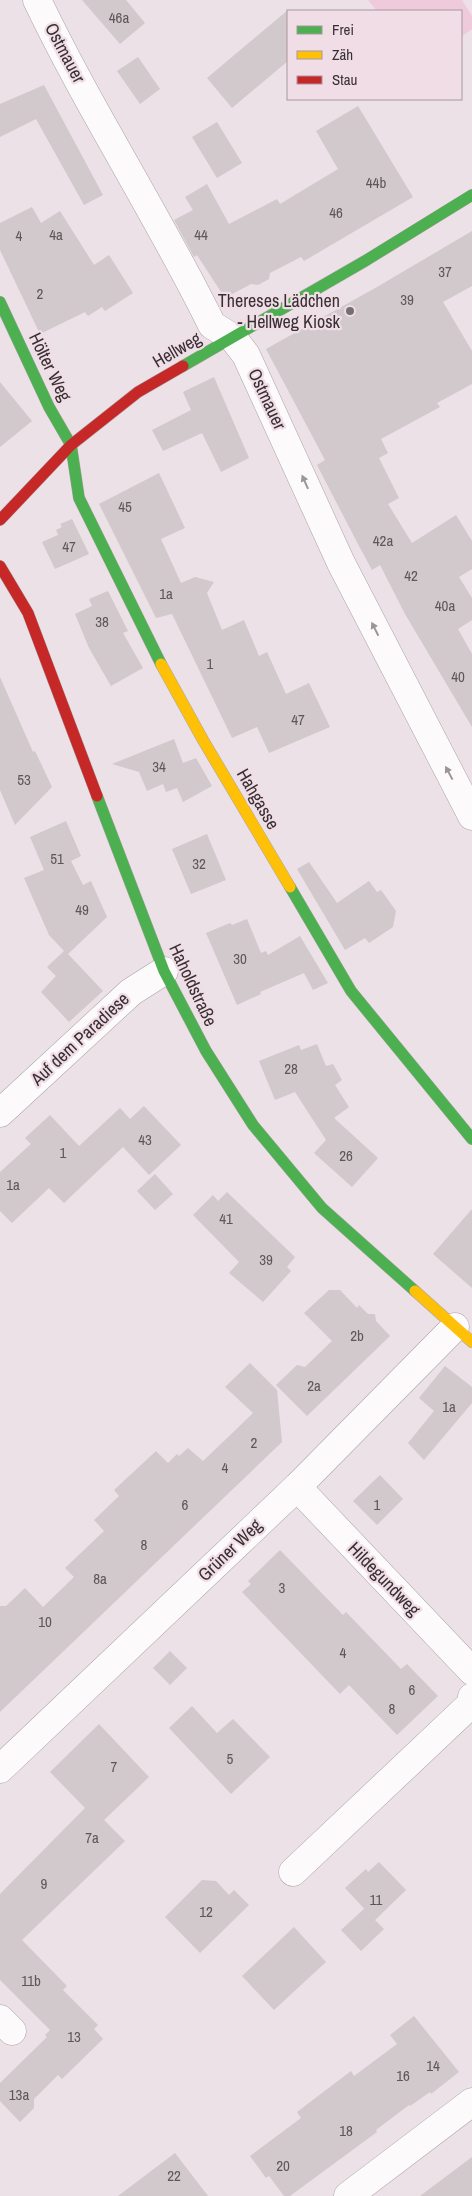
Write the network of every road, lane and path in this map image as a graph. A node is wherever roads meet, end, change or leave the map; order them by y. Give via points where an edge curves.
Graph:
1 (37, 0) edge
2 (472, 196) edge
3 (0, 302) edge
4 (233, 338) junction
5 (72, 446) junction
6 (0, 520) edge
7 (0, 566) edge
8 (472, 816) edge
9 (164, 971) junction
10 (0, 1112) edge
11 (472, 1139) edge
12 (463, 1334) edge
13 (296, 1487) junction
14 (472, 1671) edge
15 (472, 1697) edge
16 (0, 1769) edge
17 (294, 1872) dead end
18 (472, 2102) edge
19 (352, 2195) edge

1 - 4 street, Ostmauer via 212,325
2 - 4 street, Hellweg
3 - 5 street, Hölter Weg via 49,407
4 - 5 street, Hellweg via 138,392
8 -> 4 street, Ostmauer via 341,563 264,390 246,354
5 - 6 street, Hellweg
5 - 11 street, Hahgasse via 79,498 203,740 351,991
7 - 9 street, Haholdstraße via 28,613
9 - 10 street, Auf dem Paradiese via 130,992
9 - 12 street, Haholdstraße via 206,1051 253,1125 322,1208
12 - 13 street, Grüner Weg
13 - 14 street, Hildegundweg
13 - 16 street, Grüner Weg
15 - 17 street via 472,1704
18 - 19 street

